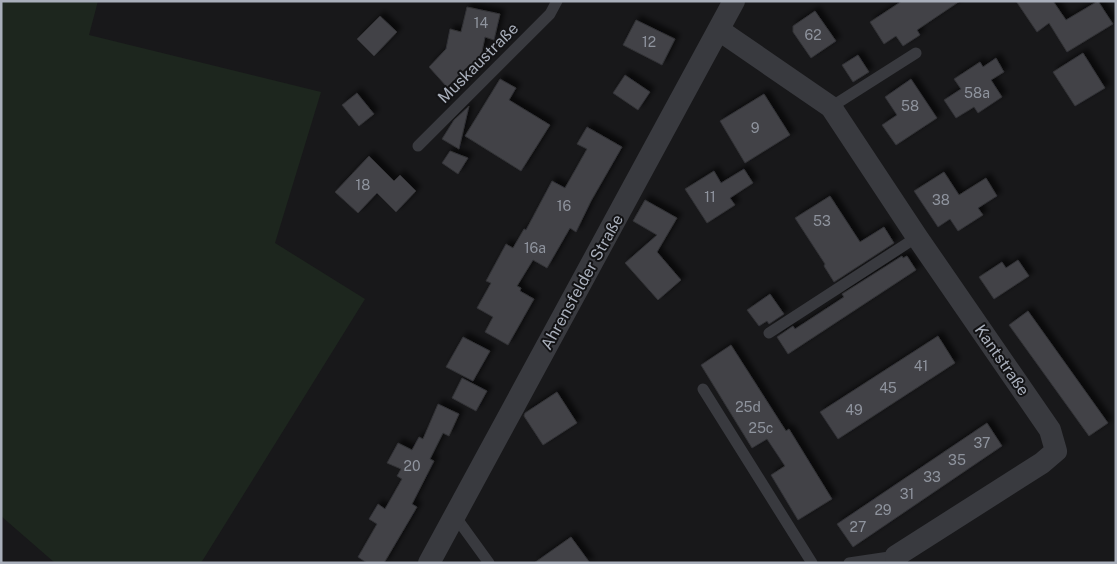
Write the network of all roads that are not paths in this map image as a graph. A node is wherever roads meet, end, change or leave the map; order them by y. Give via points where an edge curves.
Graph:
1 (557, 1) edge
2 (734, 1) edge
3 (719, 30) junction
4 (916, 53) dead end
5 (831, 107) junction
6 (418, 146) dead end
7 (917, 237) junction
8 (769, 334) dead end
9 (703, 389) dead end
10 (455, 516) junction
11 (897, 560) edge
12 (429, 563) edge
13 (489, 563) edge
14 (812, 563) edge
15 (849, 563) edge

1 - 6 lane, Muskaustraße via 550,14
2 - 3 street, Ahrensfelder Straße
3 - 5 street, Kantstraße
3 - 10 street, Ahrensfelder Straße
4 - 5 lane
5 - 7 street, Kantstraße
7 - 8 lane
7 - 11 street, Kantstraße via 1050,430 1056,451
9 - 14 lane
10 - 12 street, Ahrensfelder Straße
10 - 13 lane
11 - 15 lane

